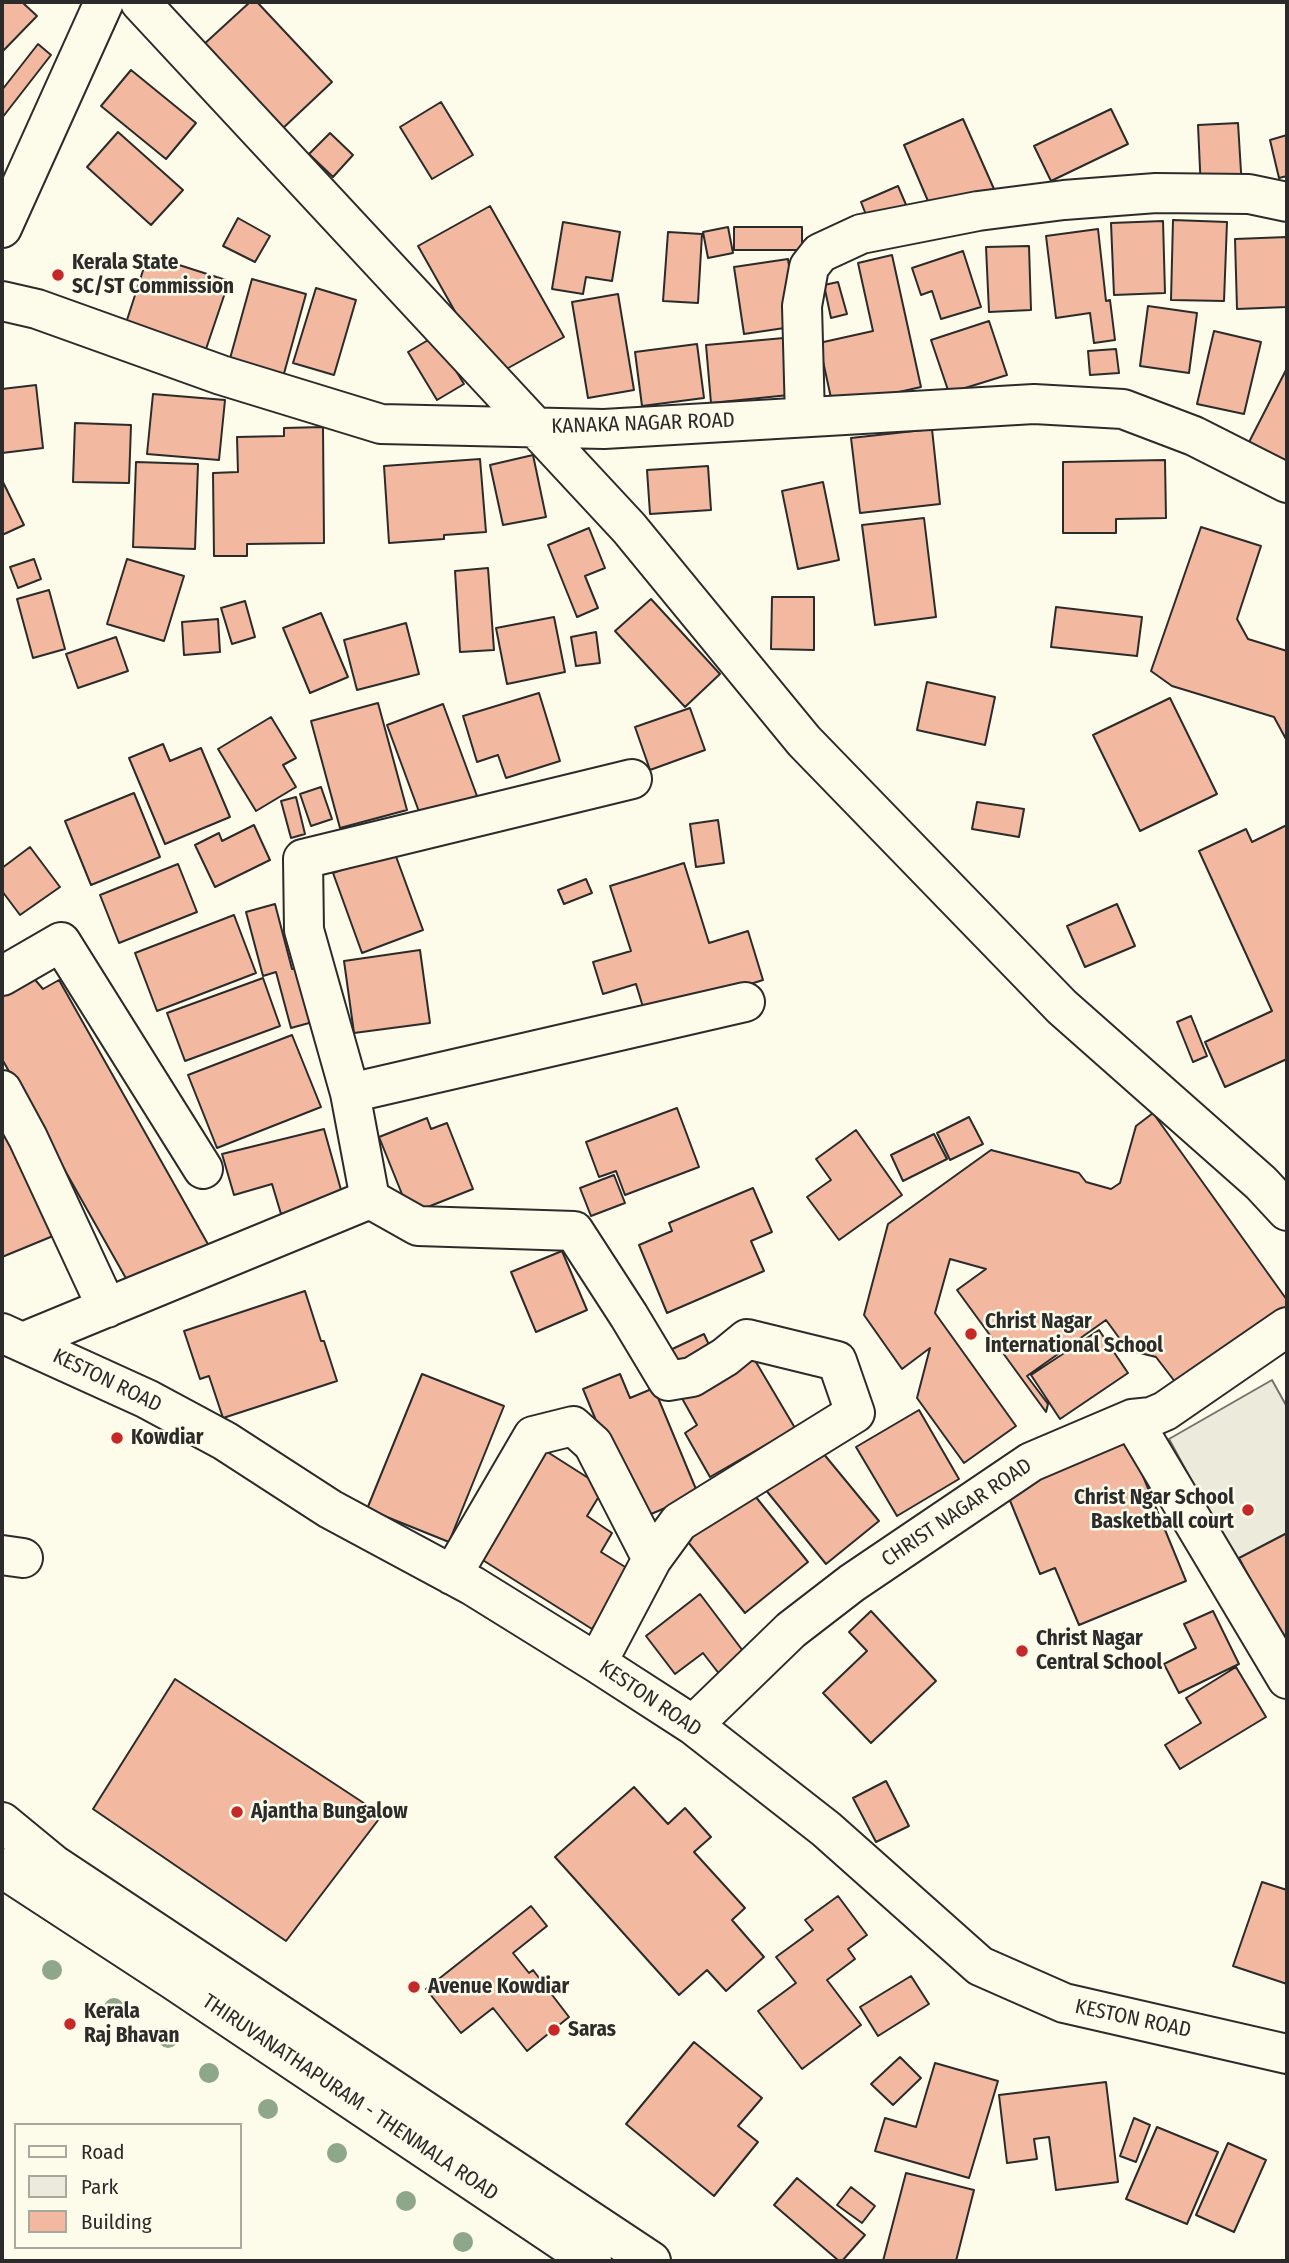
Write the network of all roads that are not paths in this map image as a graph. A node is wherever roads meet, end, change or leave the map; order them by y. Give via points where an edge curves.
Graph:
1 (104, 2) edge
2 (140, 2) edge
3 (1287, 202) edge
4 (2, 228) edge
5 (2, 300) edge
6 (805, 417) junction
7 (537, 428) junction
8 (1287, 483) edge
9 (632, 779) dead end
10 (2, 976) edge
11 (746, 1002) dead end
12 (2, 1090) edge
13 (350, 1093) junction
14 (203, 1169) dead end
15 (370, 1199) junction
16 (1287, 1211) edge
17 (107, 1308) junction
18 (1287, 1327) edge
19 (13, 1337) edge
20 (1132, 1419) junction
21 (652, 1559) junction
22 (452, 1575) junction
23 (597, 1663) junction
24 (1287, 1679) edge
25 (693, 1726) junction
26 (2, 1822) edge
27 (2, 1868) edge
28 (1287, 2054) edge
29 (593, 2261) edge
30 (651, 2261) edge

1 - 4 street
2 - 7 street
3 - 6 street via 1249,194 1156,193 978,211 862,234 820,253 809,267 802,306
5 - 7 street, KANAKA NAGAR ROAD via 381,424
6 - 7 street, KANAKA NAGAR ROAD via 604,429
6 - 8 street, KANAKA NAGAR ROAD via 1034,404 1122,409 1194,436
7 - 16 street via 629,528 804,741 1062,1007
9 - 13 street via 303,859 304,930
10 - 14 street via 61,942
11 - 13 street
12 - 17 street
13 - 15 street
15 - 17 street
15 - 21 street via 418,1226 574,1231 668,1381 692,1377 747,1339 837,1361 855,1413 679,1522
17 - 19 street
18 - 20 street, CHRIST NAGAR ROAD via 1165,1411 1151,1418
19 - 22 street, KESTON ROAD via 225,1441 330,1509
20 - 24 street
20 - 25 street, CHRIST NAGAR ROAD via 1031,1462 852,1583 791,1630
21 - 22 street via 593,1444 573,1426 533,1436
21 - 23 street
22 - 23 street, KESTON ROAD
23 - 25 street, KESTON ROAD
25 - 28 street, KESTON ROAD via 826,1829 980,1966 1064,2003
26 - 30 street via 53,1864
27 - 29 street, THIRUVANATHAPURAM - THENMALA ROAD

